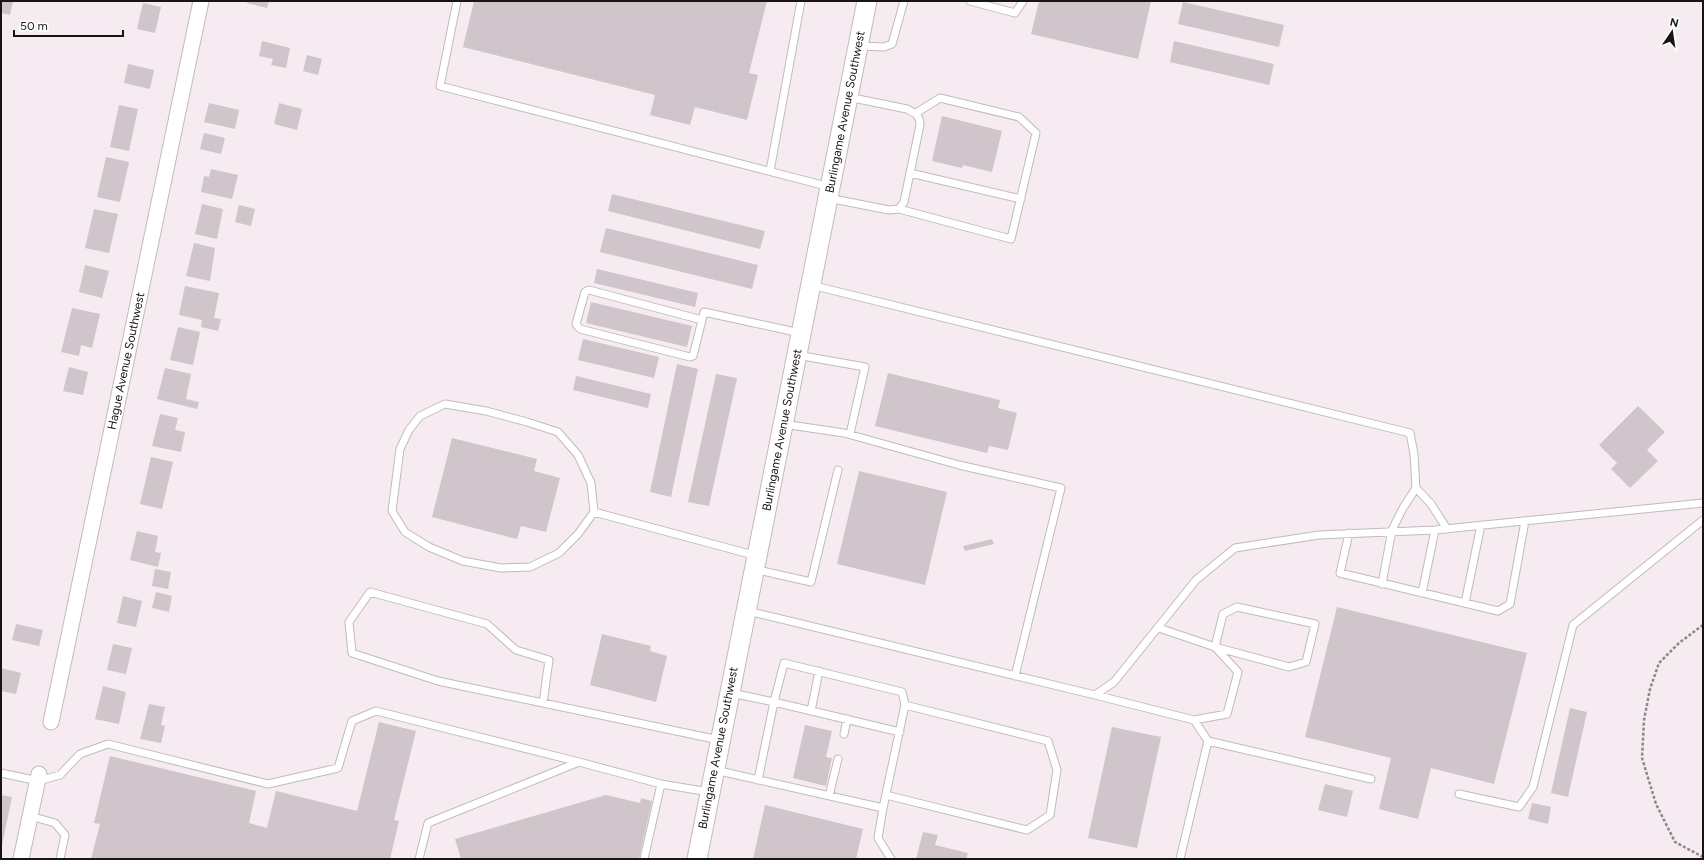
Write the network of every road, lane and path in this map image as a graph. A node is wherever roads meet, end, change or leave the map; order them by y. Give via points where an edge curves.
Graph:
1 (201, 1) edge
2 (457, 1) edge
3 (801, 1) edge
4 (867, 1) edge
5 (904, 1) edge
6 (970, 1) edge
7 (1023, 1) edge
8 (858, 46) junction
9 (848, 97) junction
10 (916, 113) junction
11 (770, 171) junction
12 (910, 173) junction
13 (829, 193) junction
14 (1021, 199) junction
15 (899, 209) junction
16 (811, 285) junction
17 (702, 320) junction
18 (801, 334) junction
19 (797, 355) junction
20 (783, 424) junction
21 (850, 434) junction
22 (838, 470) dead end
23 (1416, 488) junction
24 (1703, 503) edge
25 (594, 512) junction
26 (1703, 520) edge
27 (1525, 521) junction
28 (1481, 525) junction
29 (1447, 528) junction
30 (1392, 530) junction
31 (1435, 530) junction
32 (1349, 532) junction
33 (756, 563) junction
34 (1382, 584) junction
35 (1422, 593) junction
36 (1465, 604) junction
37 (746, 610) junction
38 (1703, 625) edge
39 (1158, 628) junction
40 (1215, 647) junction
41 (819, 671) junction
42 (1015, 676) junction
43 (729, 693) junction
44 (1095, 695) junction
45 (774, 702) junction
46 (543, 703) junction
47 (905, 705) junction
48 (811, 711) junction
49 (847, 719) junction
50 (1194, 720) junction
51 (51, 722) dead end
52 (900, 732) junction
53 (844, 734) dead end
54 (720, 740) junction
55 (1208, 741) junction
56 (838, 759) dead end
57 (579, 762) junction
58 (713, 770) junction
59 (1, 773) edge
60 (39, 777) junction
61 (1371, 779) dead end
62 (758, 780) junction
63 (661, 784) junction
64 (709, 792) junction
65 (1459, 794) dead end
66 (886, 795) junction
67 (829, 796) junction
68 (883, 808) junction
69 (30, 816) junction
70 (1703, 857) edge
71 (21, 859) edge
72 (60, 859) edge
73 (419, 859) edge
74 (644, 859) edge
75 (697, 859) edge
76 (891, 859) edge
77 (1180, 859) edge

1 - 51 street, Hague Avenue Southwest
2 - 11 lane via 440,86
3 - 11 lane
4 - 8 street, Burlingame Avenue Southwest
5 - 8 lane via 892,44 884,47
6 - 7 lane via 1015,13
8 - 9 street, Burlingame Avenue Southwest
9 - 10 lane
9 - 13 street, Burlingame Avenue Southwest
10 - 12 lane via 920,125
10 - 14 lane via 940,98 1019,117 1036,133
11 - 13 lane
12 - 14 lane
12 - 15 lane via 904,202
13 - 15 lane via 889,210
13 - 16 street, Burlingame Avenue Southwest
14 - 15 lane via 1012,239
16 - 18 street, Burlingame Avenue Southwest
16 - 23 lane via 1410,432
17 - 17 lane via 589,290 585,292 576,324 580,329 690,357 693,356
17 - 18 lane via 703,313 706,312
18 - 19 street, Burlingame Avenue Southwest
19 - 20 street, Burlingame Avenue Southwest
19 - 21 lane via 866,367
20 - 21 lane
20 - 33 street, Burlingame Avenue Southwest
21 - 42 lane via 959,465 1061,488
22 - 33 lane via 811,582
23 - 29 lane via 1431,504
23 - 30 lane
24 - 27 lane
25 - 25 lane via 591,483 578,455 558,432 486,411 445,404 420,416 409,430 400,449 392,511 405,532 429,547 463,561 501,568 530,567 559,553 578,534
25 - 33 lane
26 - 65 lane via 1573,625 1533,787 1519,807
27 - 28 lane
27 - 36 lane via 1510,604 1498,611
28 - 29 lane
28 - 36 lane
29 - 31 lane
30 - 31 lane
30 - 32 lane
30 - 34 lane
31 - 35 lane
32 - 34 lane via 1340,573
32 - 39 lane via 1235,548 1196,580
33 - 37 street, Burlingame Avenue Southwest
34 - 35 lane
35 - 36 lane
37 - 42 lane
37 - 43 street, Burlingame Avenue Southwest
38 - 70 path via 1658,663 1644,720 1642,758 1656,804 1675,842
39 - 40 lane
39 - 44 lane via 1114,682
40 - 40 lane via 1289,667 1306,662 1315,624 1237,607 1223,614
40 - 50 lane via 1238,672 1227,714
41 - 45 lane via 784,663
41 - 47 lane via 902,692
41 - 48 lane
42 - 44 lane
43 - 45 lane
43 - 54 street, Burlingame Avenue Southwest
44 - 50 lane
45 - 48 lane
45 - 62 lane
46 - 46 lane via 438,681 352,653 349,622 370,592 488,624 516,650 549,660
46 - 54 lane
47 - 52 lane
47 - 66 lane via 1048,741 1057,770 1050,815 1027,830
48 - 49 lane
49 - 52 lane
49 - 53 lane
50 - 55 lane
52 - 66 lane
54 - 58 street, Burlingame Avenue Southwest
55 - 61 lane
55 - 77 lane
56 - 67 lane
57 - 60 lane via 376,711 352,721 338,768 268,784 108,744 80,754 60,775
57 - 63 lane
57 - 73 lane via 428,823
58 - 62 lane
58 - 64 street, Burlingame Avenue Southwest
59 - 60 lane
60 - 69 street
62 - 67 lane
63 - 64 lane
63 - 74 lane
64 - 75 street, Burlingame Avenue Southwest
66 - 68 lane
67 - 68 lane
68 - 76 lane via 878,838
69 - 71 street
69 - 72 lane via 55,823 65,835

